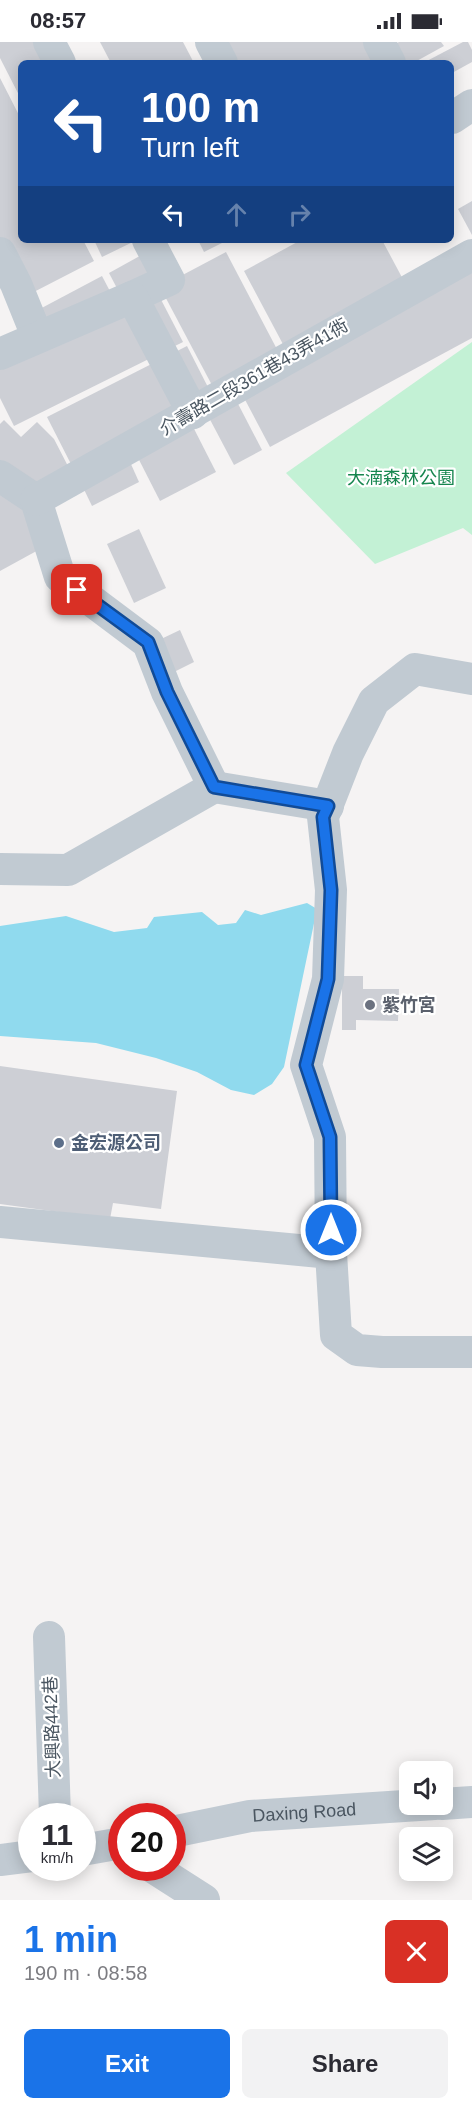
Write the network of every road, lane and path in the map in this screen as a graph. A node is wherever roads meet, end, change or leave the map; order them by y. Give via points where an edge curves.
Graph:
1 (49, 42) edge
2 (211, 42) edge
3 (379, 42) edge
4 (58, 60) edge
5 (220, 60) edge
6 (388, 60) edge
7 (472, 105) edge
8 (454, 117) edge
9 (150, 243) edge
10 (0, 253) edge
11 (472, 255) edge
12 (8, 289) edge
13 (132, 297) junction
14 (37, 336) junction
15 (0, 354) edge
16 (193, 413) junction
17 (0, 476) edge
18 (36, 500) junction
19 (472, 679) edge
20 (214, 787) junction
21 (328, 806) junction
22 (0, 870) edge
23 (0, 1222) edge
24 (331, 1253) junction
25 (472, 1352) edge
26 (49, 1637) dead end
27 (472, 1802) edge
28 (55, 1803) edge
29 (453, 1803) edge
30 (399, 1806) edge
31 (186, 1829) edge
32 (18, 1858) edge
33 (0, 1860) edge
34 (174, 1881) edge
35 (204, 1900) edge

1 - 4 street
2 - 5 street
3 - 6 street
7 - 8 street
9 - 13 street via 169,280
10 - 12 street
11 - 16 street, 介壽路二段361巷43弄41衖
12 - 14 street
13 - 14 street
13 - 16 street
14 - 15 street
16 - 18 street, 介壽路二段361巷43弄41衖
17 - 18 street
18 - 20 street via 60,577 148,642 167,692
19 - 21 street via 415,669 374,701
20 - 21 street
20 - 22 street via 68,870
21 - 24 street via 323,817 331,890 328,979 306,1065 330,1137
23 - 24 street
24 - 25 street via 336,1335 357,1350
26 - 28 street, 大興路442巷
27 - 29 street
30 - 31 street, Daxing Road via 250,1816
32 - 33 street
34 - 35 street

